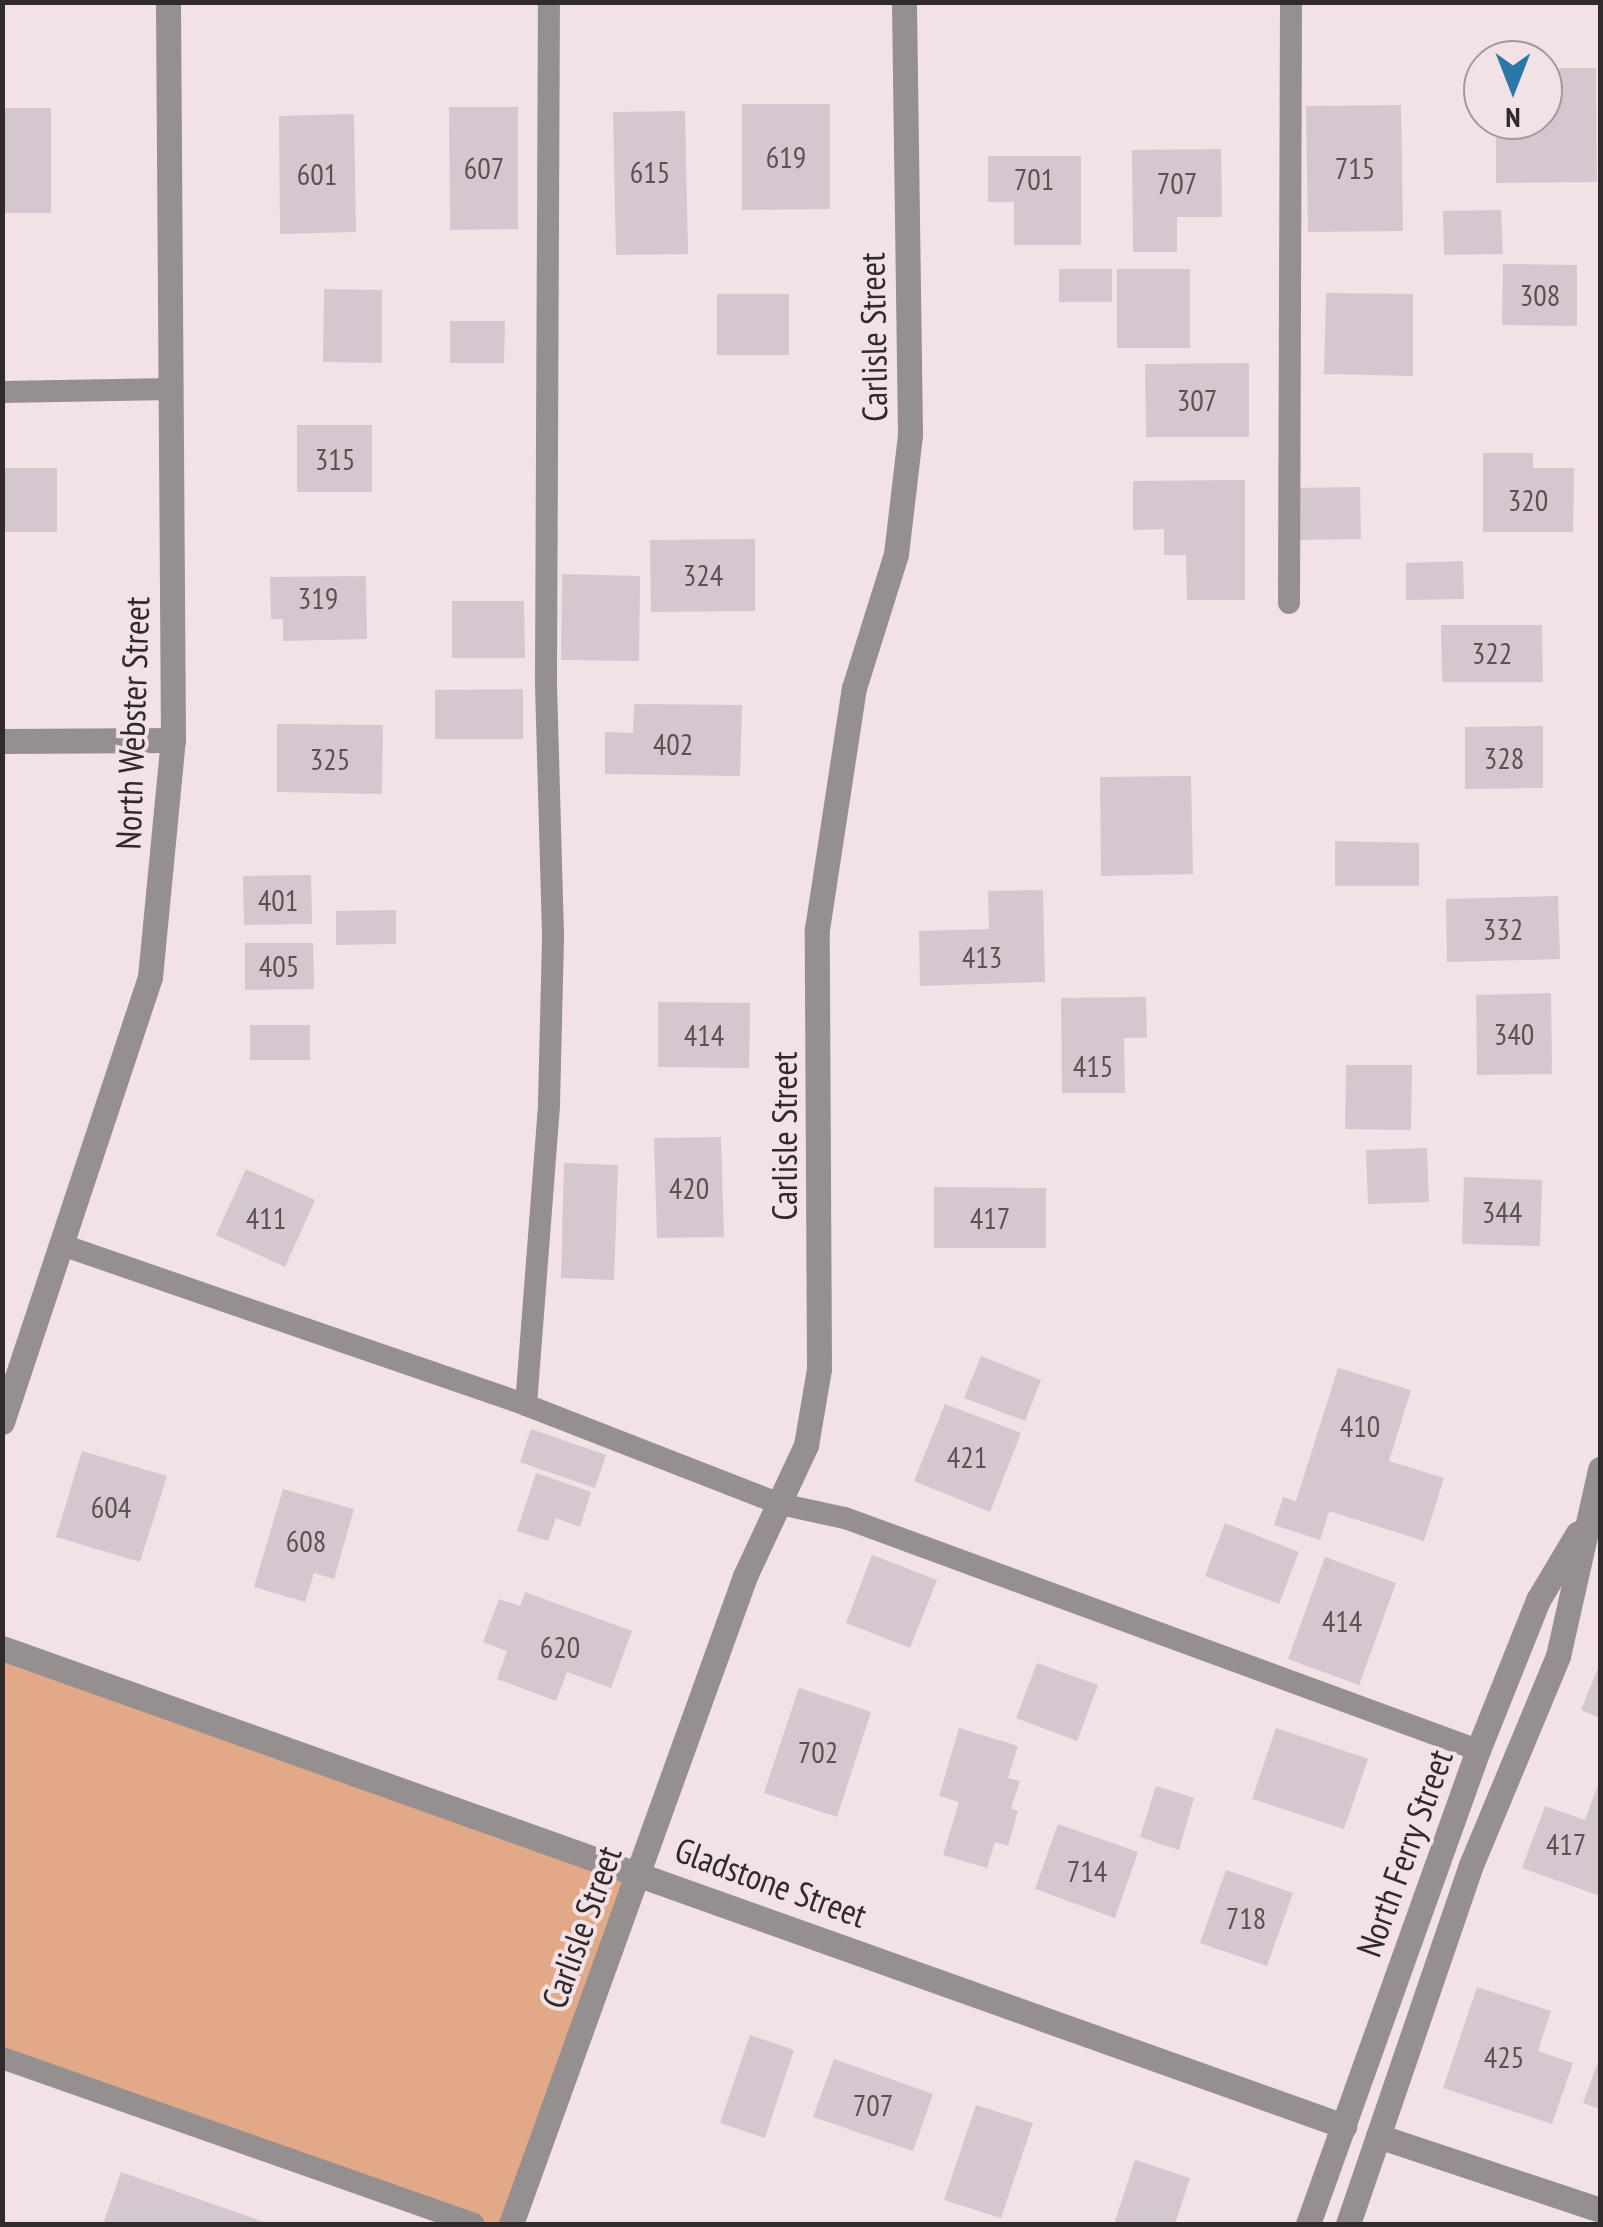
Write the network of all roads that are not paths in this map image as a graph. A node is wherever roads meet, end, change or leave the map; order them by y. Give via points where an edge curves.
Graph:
1 (168, 2) edge
2 (549, 2) edge
3 (904, 2) edge
4 (1290, 2) edge
5 (172, 389) junction
6 (2, 392) edge
7 (1289, 603) dead end
8 (174, 740) junction
9 (2, 742) edge
10 (65, 1246) junction
11 (526, 1405) junction
12 (2, 1422) edge
13 (1600, 1469) edge
14 (780, 1504) junction
15 (1588, 1516) junction
16 (2, 1648) edge
17 (1478, 1750) junction
18 (638, 1871) junction
19 (2, 2058) edge
20 (1344, 2126) junction
21 (1378, 2136) junction
22 (1600, 2210) edge
23 (474, 2224) edge
24 (511, 2224) edge
25 (1308, 2224) edge
26 (1348, 2224) edge

1 - 5 street, North Webster Street
2 - 11 lane via 546,678 553,935 549,1103
3 - 14 street, Carlisle Street via 910,434 896,554 854,688 817,930 819,1369 806,1445
4 - 7 lane
5 - 6 lane
5 - 8 street, North Webster Street
8 - 9 street
8 - 10 street, North Webster Street via 150,977
10 - 11 lane
10 - 12 street, North Webster Street
11 - 14 lane
13 - 15 street, North Ferry Street
14 - 17 lane via 845,1518
14 - 18 street, Carlisle Street via 746,1576
15 - 17 street, North Ferry Street via 1538,1600
15 - 21 street, North Ferry Street via 1558,1656 1472,1865
16 - 18 street, Gladstone Street
17 - 20 street, North Ferry Street
18 - 20 street, Gladstone Street
18 - 24 street, Carlisle Street
19 - 23 lane
20 - 25 street, North Ferry Street
21 - 22 street
21 - 26 street, North Ferry Street

